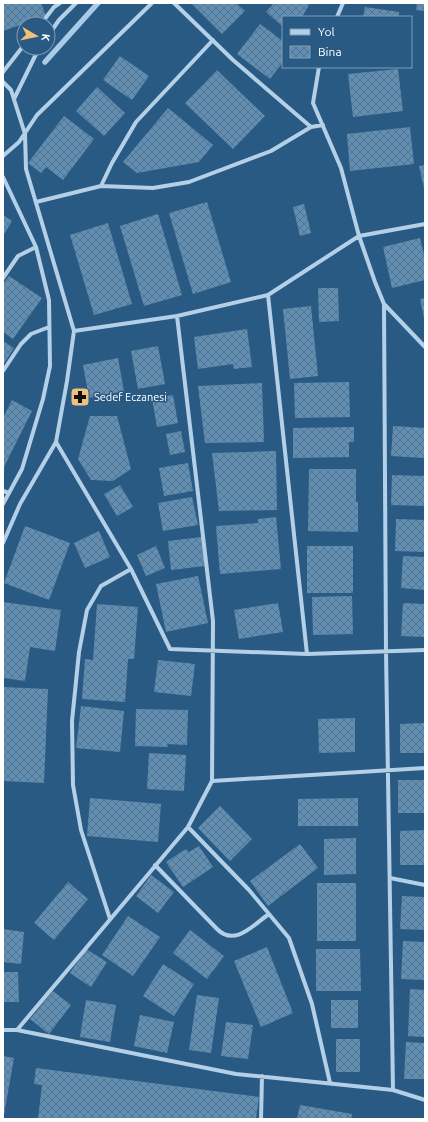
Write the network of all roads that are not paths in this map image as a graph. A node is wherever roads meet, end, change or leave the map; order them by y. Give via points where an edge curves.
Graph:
1 (60, 3) edge
2 (76, 3) edge
3 (152, 3) edge
4 (174, 3) edge
5 (343, 3) edge
6 (47, 16) edge
7 (337, 16) edge
8 (56, 24) edge
9 (212, 40) junction
10 (16, 55) edge
11 (35, 56) edge
12 (320, 68) edge
13 (3, 72) edge
14 (3, 82) edge
15 (14, 99) junction
16 (323, 126) junction
17 (311, 127) junction
18 (25, 134) junction
19 (3, 156) edge
20 (3, 177) edge
21 (101, 186) junction
22 (36, 202) junction
23 (425, 224) edge
24 (359, 236) junction
25 (36, 247) junction
26 (3, 278) edge
27 (268, 294) junction
28 (384, 304) junction
29 (177, 316) junction
30 (49, 327) junction
31 (74, 331) junction
32 (425, 347) edge
33 (3, 371) edge
34 (56, 442) junction
35 (3, 491) edge
36 (9, 493) junction
37 (3, 504) edge
38 (3, 543) edge
39 (131, 569) junction
40 (212, 650) junction
41 (425, 650) edge
42 (386, 652) junction
43 (307, 654) junction
44 (425, 768) edge
45 (388, 771) junction
46 (212, 782) junction
47 (188, 827) junction
48 (155, 865) junction
49 (390, 878) junction
50 (425, 885) edge
51 (269, 914) junction
52 (110, 919) junction
53 (3, 1030) edge
54 (17, 1030) junction
55 (262, 1076) junction
56 (330, 1083) junction
57 (393, 1090) junction
58 (425, 1100) edge
59 (261, 1119) edge

1 - 6 street
2 - 8 street
3 - 18 street via 37,116
4 - 9 street
5 - 7 street
9 - 17 street
9 - 21 street via 136,122
10 - 13 street
11 - 15 street
12 - 16 street via 313,103
14 - 15 street via 11,90
15 - 18 street
16 - 17 street
16 - 24 street via 341,168
17 - 21 street via 271,151 189,182 153,188
18 - 19 street
18 - 22 street via 26,169
20 - 25 street
21 - 22 street
22 - 31 street
23 - 24 street
24 - 27 street
24 - 28 street
25 - 26 street via 18,256
25 - 30 street via 49,300
27 - 29 street
27 - 43 street
28 - 32 street
28 - 42 street
29 - 31 street
29 - 40 street via 213,621
30 - 33 street via 31,334
30 - 36 street via 50,366 43,399 22,469
31 - 34 street
34 - 38 street via 20,504
34 - 39 street
35 - 36 street
36 - 37 street
39 - 40 street via 170,649
39 - 52 street via 101,586 87,610 79,652 72,721 73,785 81,830
40 - 43 street
40 - 46 street
41 - 42 street
42 - 43 street
42 - 45 street
44 - 45 street
45 - 46 street
45 - 49 street
46 - 47 street
47 - 48 street
47 - 51 street
48 - 51 street via 221,933 227,936 238,936
48 - 52 street
49 - 50 street
49 - 57 street
51 - 56 street via 289,938 312,1004
52 - 54 street
53 - 54 street
54 - 55 street via 236,1074
55 - 56 street
55 - 59 street
56 - 57 street
57 - 58 street

